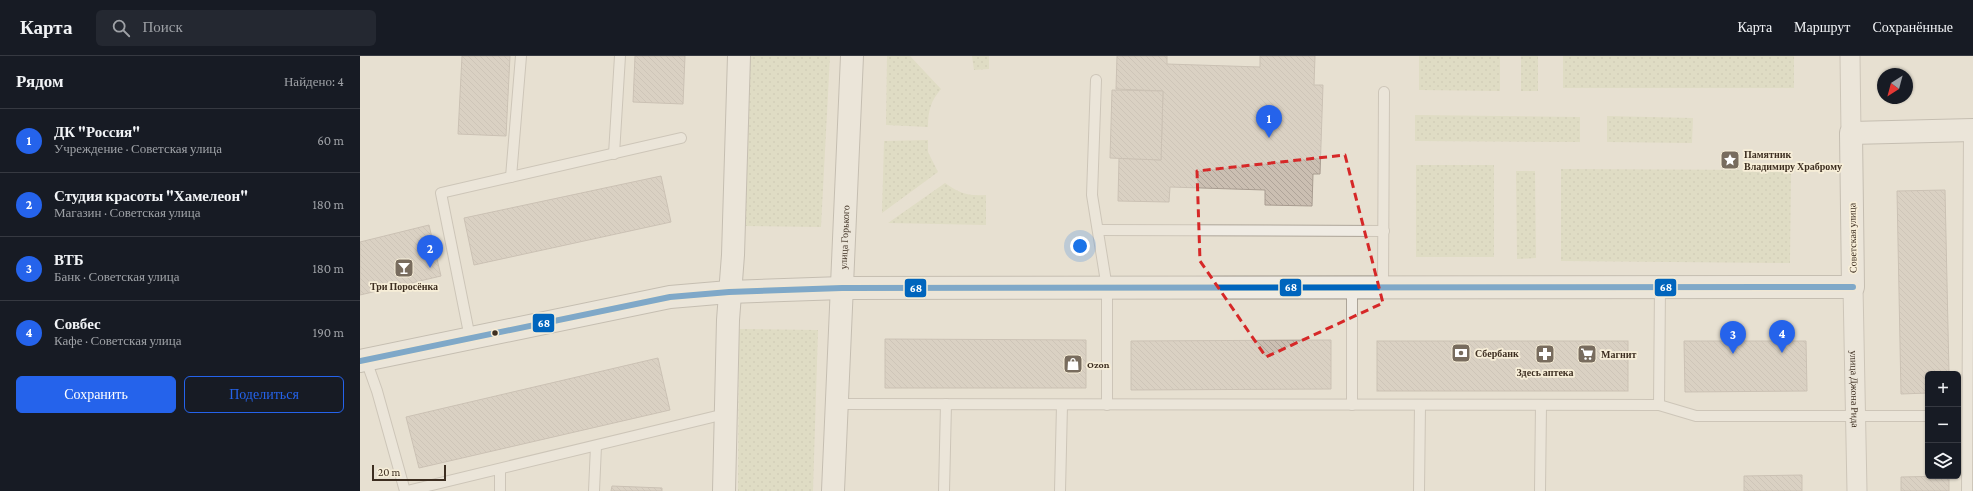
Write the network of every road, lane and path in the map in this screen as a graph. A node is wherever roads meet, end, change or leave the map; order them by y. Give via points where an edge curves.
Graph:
1 (521, 56) edge
2 (620, 56) edge
3 (739, 56) edge
4 (852, 56) edge
5 (1850, 56) edge
6 (1096, 80) dead end
7 (1384, 92) dead end
8 (1971, 130) edge
9 (1851, 132) junction
10 (681, 138) dead end
11 (614, 154) junction
12 (511, 177) junction
13 (1098, 230) junction
14 (1384, 231) junction
15 (1971, 259) edge
16 (1352, 286) junction
17 (1383, 286) junction
18 (1660, 286) junction
19 (1853, 287) junction
20 (842, 288) junction
21 (1107, 288) junction
22 (729, 292) junction
23 (470, 338) junction
24 (363, 361) edge
25 (837, 404) junction
26 (946, 404) junction
27 (1062, 405) junction
28 (1107, 405) junction
29 (1352, 405) junction
30 (1420, 405) junction
31 (1541, 405) junction
32 (1658, 405) junction
33 (725, 414) junction
34 (1856, 416) junction
35 (1925, 416) edge
36 (1963, 416) edge
37 (596, 446) junction
38 (500, 469) junction
39 (406, 491) edge
40 (500, 491) edge
41 (594, 491) edge
42 (724, 491) edge
43 (834, 491) edge
44 (944, 491) edge
45 (1060, 491) edge
46 (1419, 491) edge
47 (1540, 491) edge
48 (1857, 491) edge
49 (1967, 491) edge

1 - 12 lane
2 - 11 lane
3 - 22 street via 733,248
4 - 20 street, улица Горького
5 - 9 street
6 - 13 lane via 1092,195
7 - 14 lane
8 - 9 street
8 - 15 lane
9 - 19 street, Советская улица
10 - 11 lane
11 - 12 lane
12 - 23 lane via 441,193
13 - 14 lane
13 - 21 lane
14 - 17 lane
15 - 36 lane
16 - 17 street, Советская улица
16 - 21 street, Советская улица
16 - 29 lane
17 - 18 street, Советская улица
18 - 19 street, Советская улица
18 - 32 lane
19 - 34 street, улица Джона Рида
20 - 21 street, Советская улица
20 - 22 street, Советская улица
20 - 25 street, улица Горького
21 - 28 lane
22 - 23 street, Советская улица via 670,297
22 - 33 street
23 - 24 street, Советская улица
24 - 39 lane via 377,391
25 - 26 lane
25 - 43 street, улица Горького
26 - 27 lane
26 - 44 lane
27 - 28 lane
27 - 45 lane
28 - 29 lane
29 - 30 lane
30 - 31 lane
30 - 46 lane
31 - 32 lane
31 - 47 lane
32 - 34 lane via 1696,416
33 - 37 lane
33 - 42 street
34 - 35 lane
34 - 48 street, улица Джона Рида
36 - 49 lane
37 - 38 lane
37 - 41 lane
38 - 39 lane
38 - 40 lane

